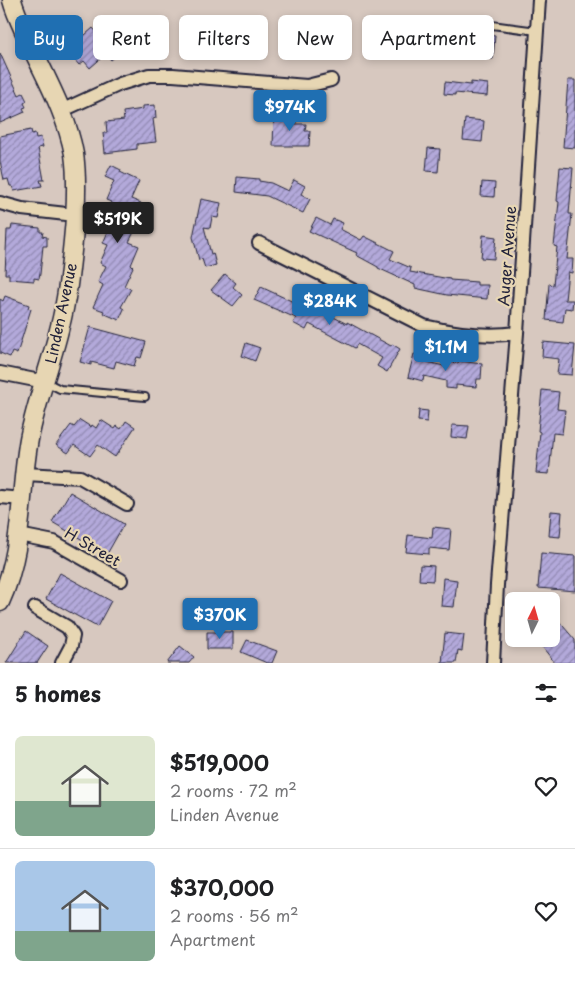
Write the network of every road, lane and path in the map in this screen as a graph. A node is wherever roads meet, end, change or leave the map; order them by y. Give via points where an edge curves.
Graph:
1 (12, 0) edge
2 (539, 0) edge
3 (494, 26) edge
4 (537, 32) junction
5 (331, 80) dead end
6 (61, 111) junction
7 (0, 202) edge
8 (75, 216) junction
9 (259, 243) dead end
10 (517, 333) junction
11 (0, 373) edge
12 (45, 382) junction
13 (145, 397) dead end
14 (25, 474) junction
15 (0, 497) edge
16 (23, 499) junction
17 (128, 504) dead end
18 (19, 535) junction
19 (4, 580) edge
20 (121, 580) dead end
21 (0, 602) edge
22 (36, 608) dead end
23 (62, 663) edge
24 (493, 663) edge

1 - 6 street, Linden Avenue
2 - 4 street, Auger Avenue
3 - 4 lane
4 - 10 street, Auger Avenue
5 - 6 street via 307,86 173,74 149,75 120,84
6 - 8 street, Linden Avenue via 74,154
7 - 8 street via 22,209
8 - 12 street, Linden Avenue via 67,293
9 - 10 street via 424,326 501,335
10 - 24 street, Auger Avenue
11 - 12 street
12 - 13 lane via 60,389
12 - 14 street, Linden Avenue via 34,412
14 - 16 street, Linden Avenue
14 - 17 street via 80,477
15 - 16 street
16 - 18 street, Linden Avenue
18 - 19 street, Linden Avenue
18 - 20 street, H Street via 54,542
19 - 21 street, Linden Avenue
22 - 23 street via 67,627 73,636

